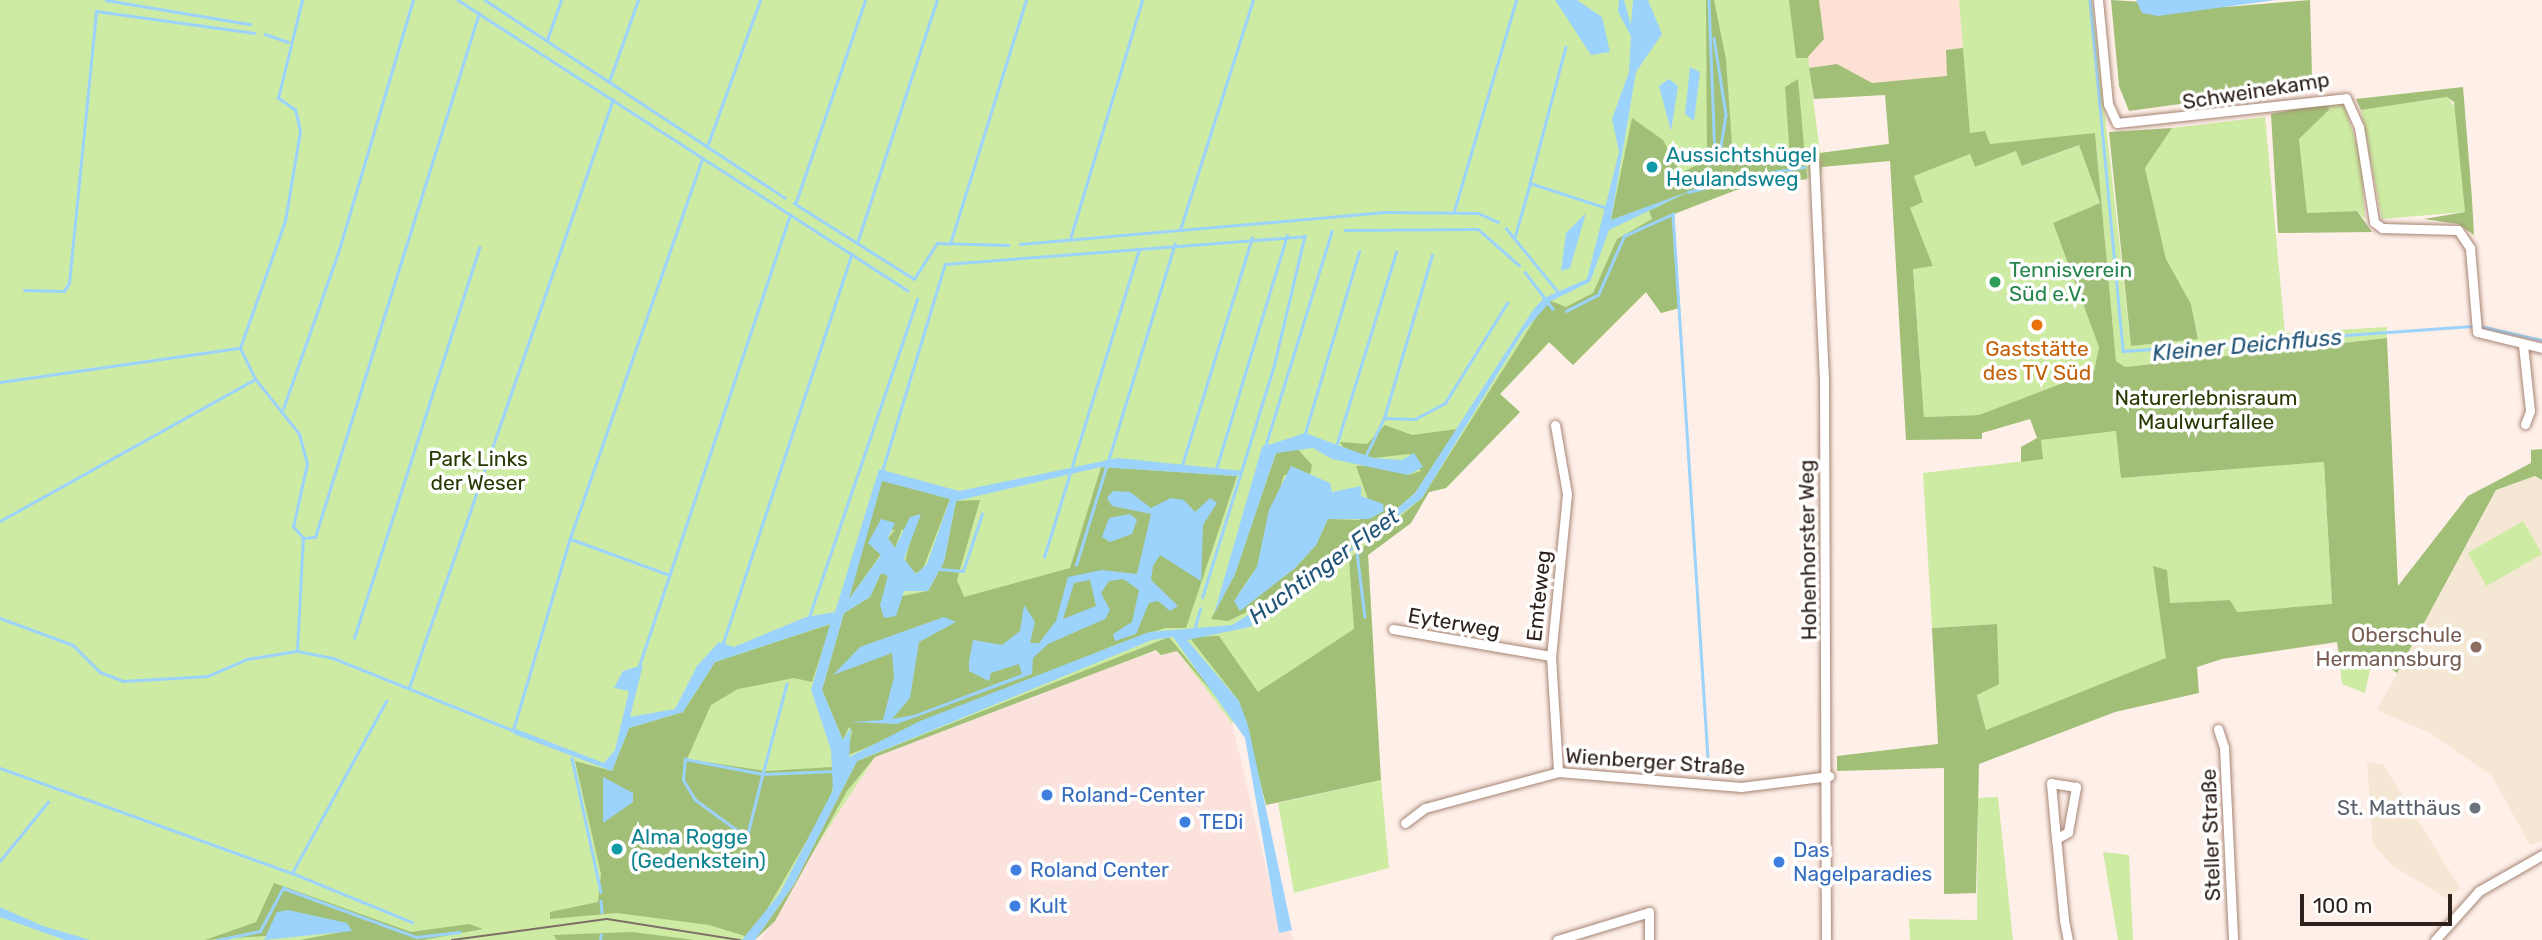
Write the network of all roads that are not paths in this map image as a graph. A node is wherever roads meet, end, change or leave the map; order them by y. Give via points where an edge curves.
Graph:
1 (2098, 0) edge
2 (1814, 160) dead end
3 (2523, 345) junction
4 (2542, 348) edge
5 (2525, 424) dead end
6 (1555, 425) dead end
7 (1393, 629) dead end
8 (1551, 656) junction
9 (2218, 729) dead end
10 (1558, 772) junction
11 (1829, 776) junction
12 (1405, 823) dead end
13 (2056, 839) junction
14 (2542, 855) edge
15 (1557, 940) edge
16 (1649, 940) edge
17 (1826, 940) edge
18 (2068, 940) edge
19 (2233, 940) edge
20 (2435, 940) edge

1 - 3 street, Schweinekamp via 2108,104 2117,123 2346,98 2359,127 2374,222 2392,229 2442,225 2464,234 2476,328
2 - 11 street, Hohenhorster Weg
3 - 4 street, Schweinekamp
3 - 5 street via 2530,411
6 - 8 street, Emteweg via 1567,494
7 - 8 street, Eyterweg
8 - 10 street, Emteweg
9 - 19 street, Steller Straße via 2224,747
10 - 11 street, Wienberger Straße via 1727,787
10 - 12 street, Wienberger Straße via 1425,808
11 - 17 street, Hohenhorster Weg
13 - 13 street via 2068,832 2076,787 2051,783
13 - 18 street
14 - 20 street via 2484,886
15 - 16 street via 1649,912

